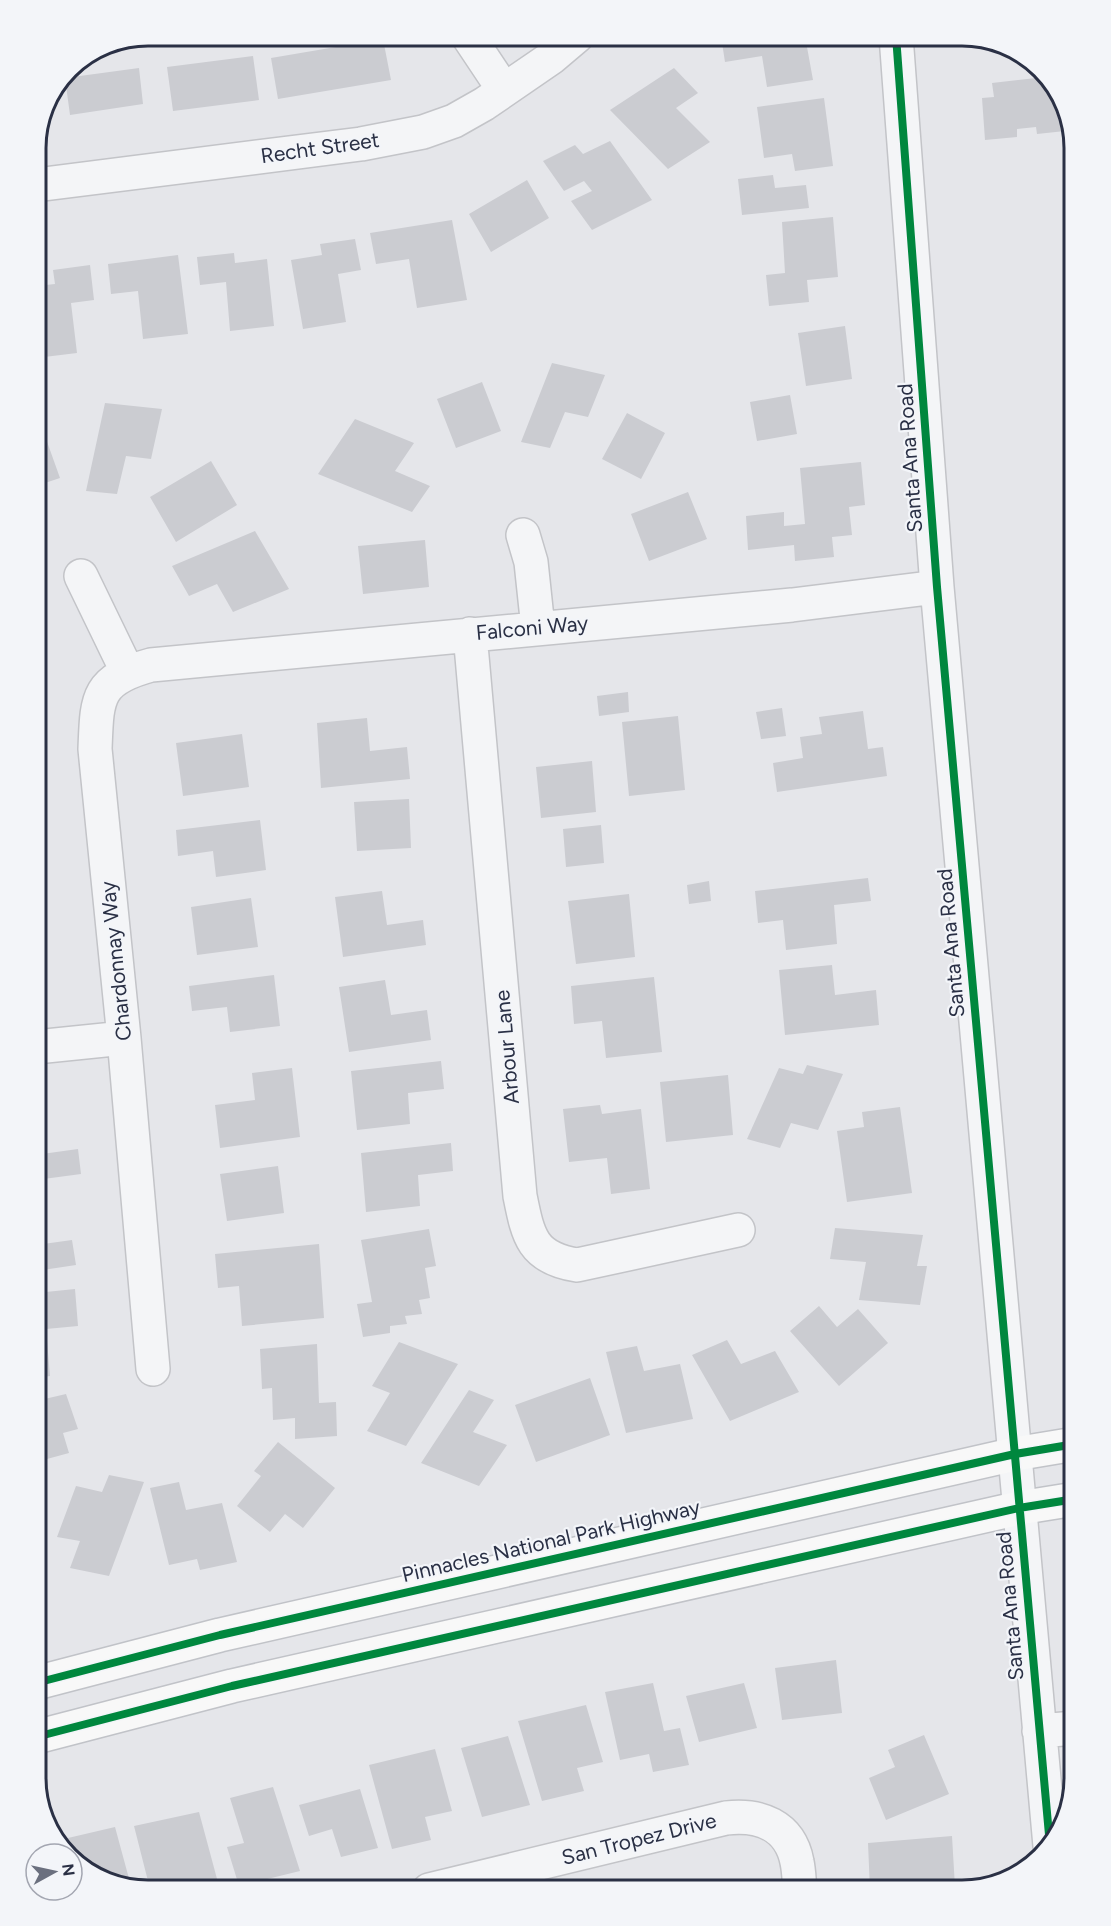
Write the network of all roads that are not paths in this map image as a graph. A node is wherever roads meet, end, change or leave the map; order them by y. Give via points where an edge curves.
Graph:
1 (475, 46) edge
2 (565, 47) edge
3 (897, 47) edge
4 (504, 90) junction
5 (47, 184) edge
6 (523, 535) dead end
7 (81, 576) dead end
8 (937, 587) junction
9 (538, 628) junction
10 (470, 634) junction
11 (127, 671) junction
12 (124, 1038) junction
13 (46, 1046) edge
14 (738, 1230) dead end
15 (153, 1369) dead end
16 (1064, 1446) edge
17 (1015, 1454) junction
18 (1064, 1501) edge
19 (1019, 1508) junction
20 (46, 1680) edge
21 (1064, 1729) edge
22 (1039, 1731) junction
23 (46, 1734) edge
24 (1049, 1832) edge
25 (473, 1879) edge
26 (799, 1880) edge

1 - 4 street
2 - 4 street, Recht Street
3 - 8 street, Santa Ana Road
4 - 5 street, Recht Street via 454,121 423,132
6 - 9 street via 531,562
7 - 11 street
8 - 9 street, Falconi Way via 792,605
8 - 17 street, Santa Ana Road
9 - 10 street, Falconi Way
10 - 11 street, Falconi Way via 151,665
10 - 14 street, Arbour Lane via 526,1228 548,1256 577,1265
11 - 12 street, Chardonnay Way via 107,685 101,696 95,749
12 - 13 street
12 - 15 street, Chardonnay Way
16 - 17 main road, Pinnacles National Park Highway
17 - 19 street, Santa Ana Road
17 - 20 main road, Pinnacles National Park Highway via 220,1635
18 - 19 main road
19 - 22 street, Santa Ana Road
19 - 23 main road via 232,1686
21 - 22 street
22 - 24 street, Santa Ana Road
25 - 26 street, San Tropez Drive via 743,1816 766,1821 786,1837 797,1860

